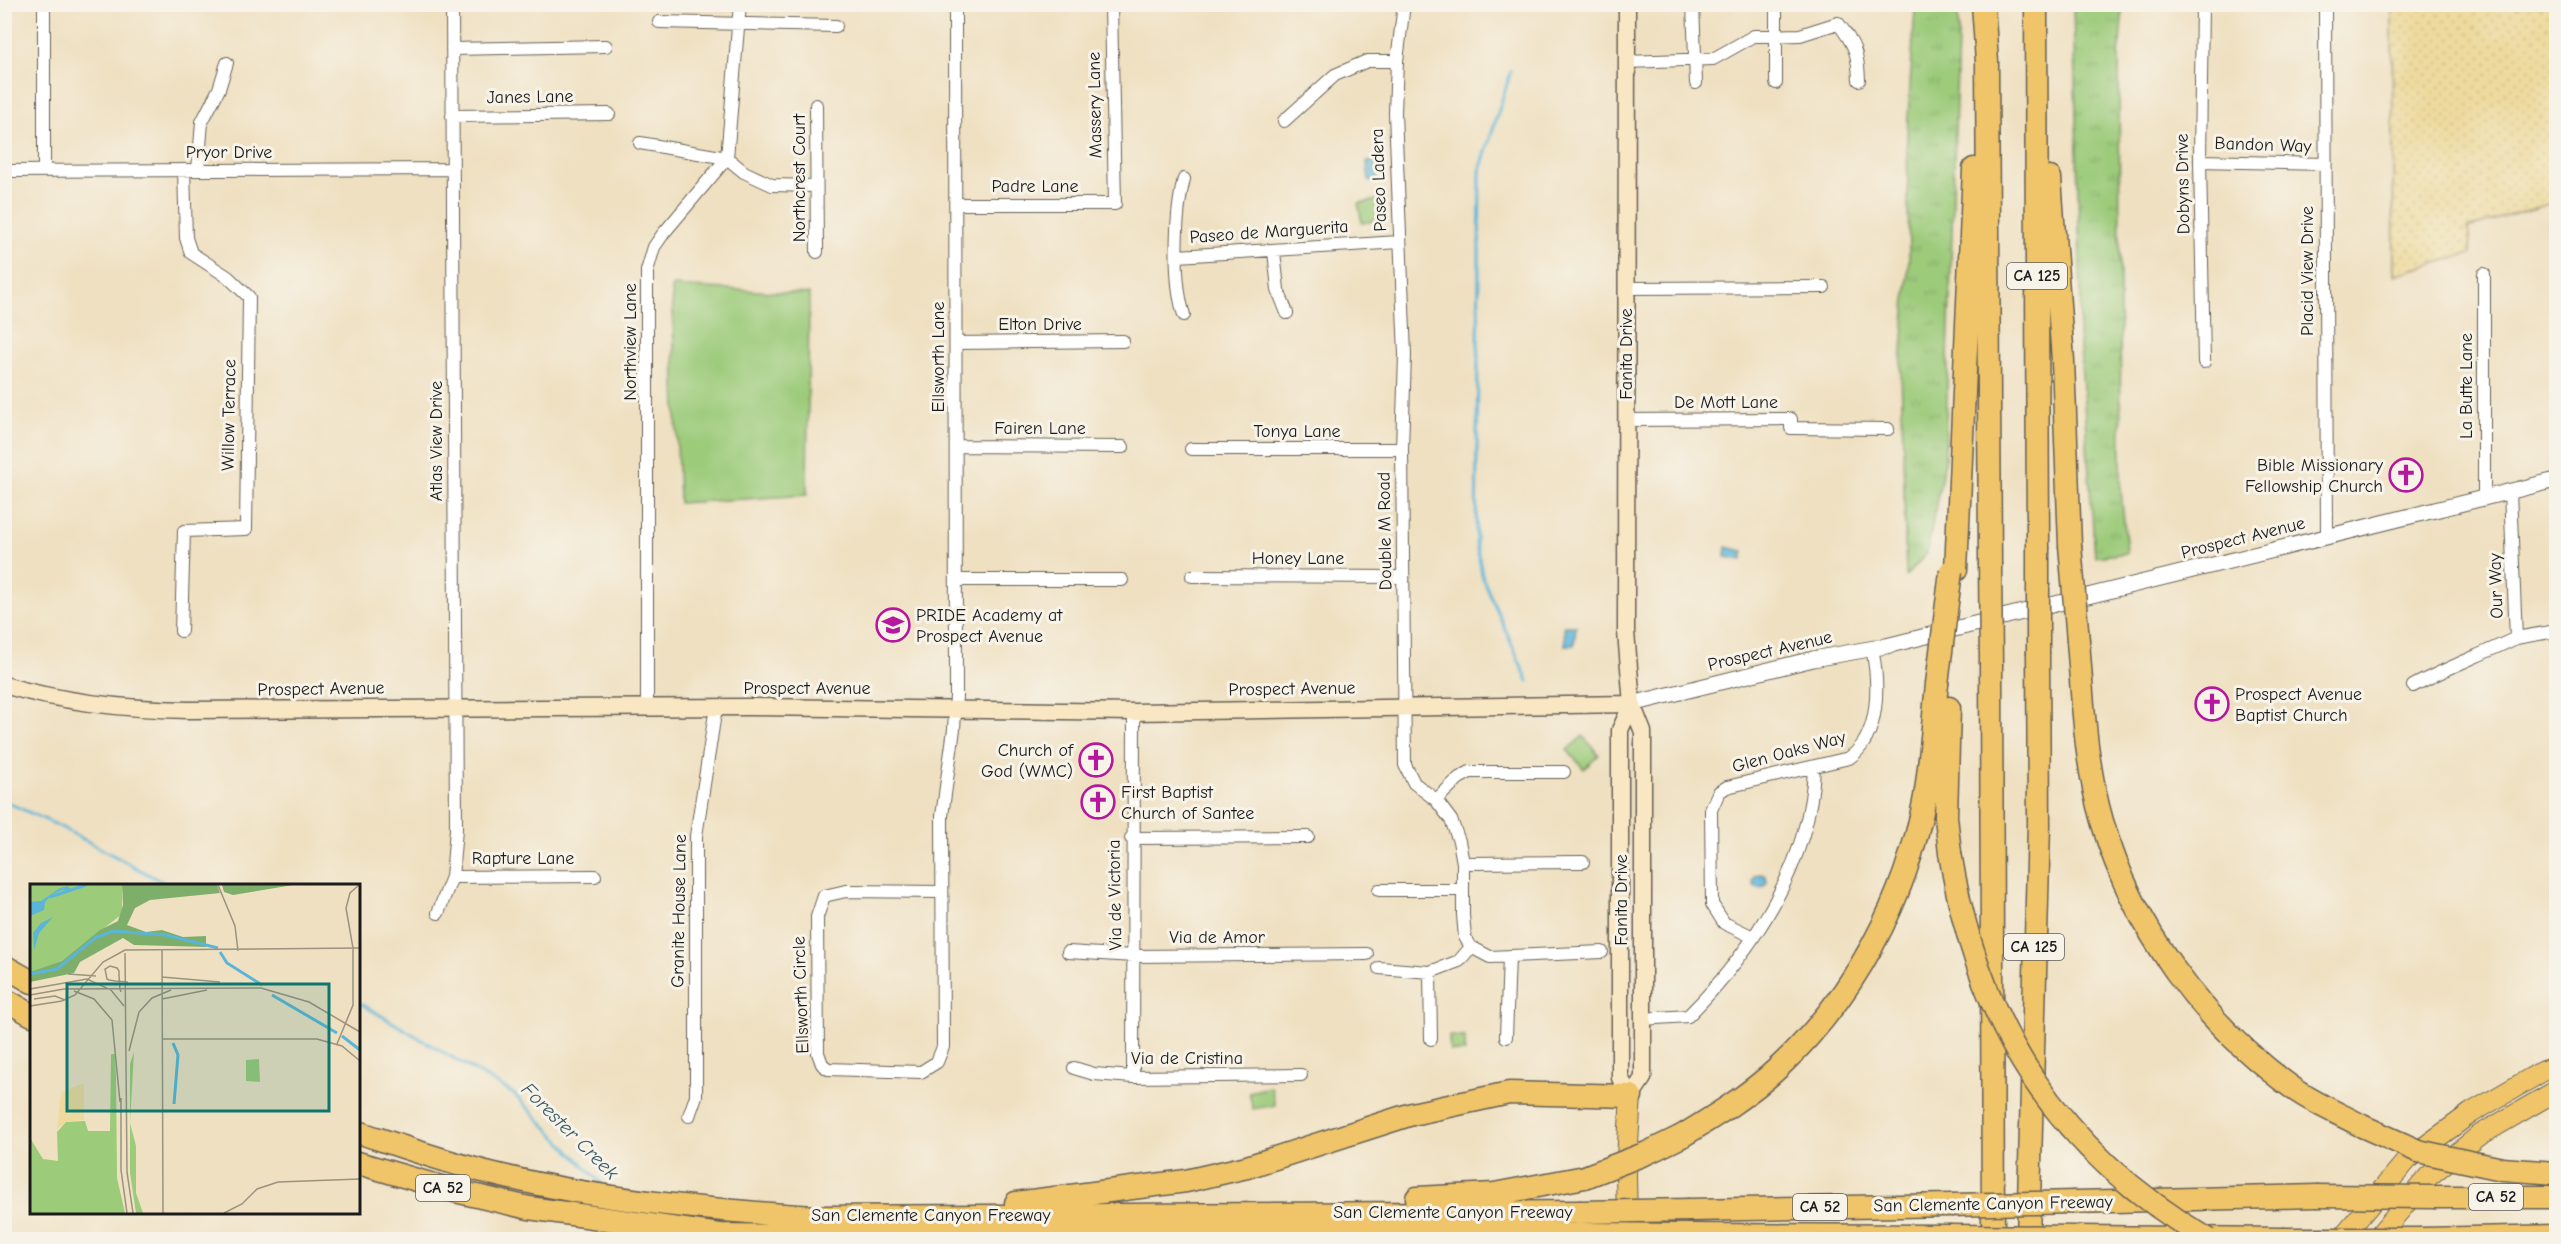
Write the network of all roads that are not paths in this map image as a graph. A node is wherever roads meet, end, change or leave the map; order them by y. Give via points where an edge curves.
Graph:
1 (44, 4) edge
2 (452, 4) edge
3 (740, 4) edge
4 (955, 4) edge
5 (1110, 4) edge
6 (1404, 4) edge
7 (1627, 4) edge
8 (1693, 4) edge
9 (1776, 4) edge
10 (1983, 4) edge
11 (2037, 4) edge
12 (2202, 4) edge
13 (2325, 4) edge
14 (659, 22) dead end
15 (739, 26) junction
16 (836, 26) dead end
17 (1983, 28) junction
18 (1776, 36) junction
19 (606, 46) dead end
20 (452, 49) junction
21 (1695, 60) junction
22 (1396, 61) junction
23 (1626, 62) junction
24 (227, 63) dead end
25 (1859, 80) dead end
26 (1776, 82) dead end
27 (1696, 83) dead end
28 (816, 105) dead end
29 (609, 114) dead end
30 (452, 116) junction
31 (1284, 121) dead end
32 (640, 142) dead end
33 (727, 158) junction
34 (2200, 161) junction
35 (2325, 164) junction
36 (453, 169) junction
37 (184, 170) junction
38 (198, 170) junction
39 (4, 171) edge
40 (44, 171) junction
41 (1185, 179) dead end
42 (816, 186) junction
43 (956, 204) junction
44 (1115, 204) joint
45 (1399, 242) junction
46 (1274, 251) junction
47 (817, 252) dead end
48 (1178, 256) junction
49 (2484, 274) dead end
50 (1824, 287) dead end
51 (1625, 288) junction
52 (1287, 313) dead end
53 (1184, 315) dead end
54 (1123, 341) dead end
55 (956, 343) junction
56 (1405, 355) joint
57 (2205, 362) dead end
58 (1626, 420) junction
59 (1888, 429) dead end
60 (956, 446) junction
61 (1123, 447) dead end
62 (1191, 449) dead end
63 (1402, 449) junction
64 (2556, 480) edge
65 (2510, 491) junction
66 (2484, 497) junction
67 (2327, 537) junction
68 (1953, 571) junction
69 (1192, 576) dead end
70 (1404, 577) junction
71 (956, 580) junction
72 (1122, 580) dead end
73 (181, 631) dead end
74 (2556, 631) edge
75 (2516, 638) junction
76 (1872, 648) junction
77 (4, 685) edge
78 (2413, 686) dead end
79 (1632, 704) junction
80 (1405, 706) junction
81 (456, 707) junction
82 (646, 707) junction
83 (716, 707) junction
84 (955, 710) junction
85 (1134, 712) junction
86 (1814, 766) junction
87 (1564, 772) dead end
88 (1436, 800) junction
89 (1308, 837) dead end
90 (1131, 838) junction
91 (1583, 862) dead end
92 (1463, 863) junction
93 (595, 876) dead end
94 (452, 877) junction
95 (1379, 890) dead end
96 (1462, 890) junction
97 (941, 892) junction
98 (438, 913) dead end
99 (1753, 938) junction
100 (1471, 947) junction
101 (1068, 952) dead end
102 (1602, 952) dead end
103 (1367, 954) dead end
104 (1134, 956) junction
105 (1509, 957) junction
106 (4, 966) edge
107 (1379, 968) dead end
108 (1430, 972) junction
109 (30, 981) edge
110 (4, 999) edge
111 (30, 1015) edge
112 (1642, 1019) junction
113 (1506, 1037) dead end
114 (1431, 1039) dead end
115 (2556, 1067) edge
116 (1074, 1068) dead end
117 (1301, 1075) dead end
118 (1133, 1077) junction
119 (2556, 1091) edge
120 (1631, 1096) junction
121 (2030, 1111) junction
122 (689, 1116) dead end
123 (360, 1133) edge
124 (360, 1163) edge
125 (2556, 1173) edge
126 (2556, 1197) edge
127 (1117, 1215) junction
128 (917, 1216) junction
129 (1740, 1236) junction
130 (2556, 1236) edge
131 (938, 1239) edge
132 (1627, 1239) edge
133 (1777, 1239) edge
134 (1993, 1239) edge
135 (2028, 1239) edge
136 (2043, 1239) edge
137 (2209, 1239) edge
138 (2283, 1239) edge
139 (2340, 1239) edge
140 (2375, 1239) edge
141 (2422, 1239) edge

1 - 40 street
2 - 20 street, Atlas View Drive
3 - 15 street
4 - 43 street, Ellsworth Lane
5 - 44 street, Massery Lane
6 - 22 street, Paseo Ladera
7 - 23 main road, Fanita Drive
8 - 21 street
9 - 18 street
10 - 17 highway, CA 125
11 - 121 highway, CA 125, bridge via 2039,824
11 - 125 highway, bridge via 2063,361 2070,545 2088,752 2101,819 2123,885 2170,965 2235,1042 2295,1090 2418,1151 2502,1169
12 - 34 street, Dobyns Drive
13 - 35 street, Placid View Drive
14 - 15 street
15 - 16 street
15 - 33 street
17 - 68 highway via 1979,40 1961,508
17 - 134 highway, CA 125, bridge via 1987,62
18 - 21 street via 1754,36 1713,59
18 - 25 street via 1800,35 1838,23 1854,44
18 - 26 street
19 - 20 street
20 - 30 street, Atlas View Drive
21 - 23 street
21 - 27 street
22 - 31 street via 1367,61 1335,75
22 - 45 street, Paseo Ladera
23 - 51 main road, Fanita Drive
24 - 38 street via 202,122
28 - 42 street, Northcrest Court
29 - 30 street, Janes Lane
30 - 36 street, Atlas View Drive
32 - 33 street
33 - 42 street via 764,182
33 - 82 street, Northview Lane via 663,234 654,247 647,271
34 - 35 street, Bandon Way
34 - 57 street, Dobyns Drive
35 - 67 street, Placid View Drive
36 - 38 street, Pryor Drive
36 - 81 street, Atlas View Drive
37 - 38 street, Pryor Drive
37 - 40 street, Pryor Drive
37 - 73 street, Willow Terrace via 186,238 191,253 228,277 249,297 246,529 184,531
39 - 40 street, Pryor Drive
41 - 48 street via 1179,200
42 - 47 street, Northcrest Court
43 - 44 street, Padre Lane
43 - 55 street, Ellsworth Lane
45 - 46 street, Paseo de Marguerita
45 - 56 street, Paseo Ladera
46 - 48 street, Paseo de Marguerita
46 - 52 street via 1278,290
48 - 53 street via 1177,293
49 - 66 street, La Butte Lane
50 - 51 street
51 - 58 main road, Fanita Drive
54 - 55 street, Elton Drive
55 - 60 street, Ellsworth Lane
56 - 63 street, Double M Road
58 - 59 street, De Mott Lane via 1791,419 1791,428
58 - 79 main road, Fanita Drive via 1626,632
60 - 61 street, Fairen Lane
60 - 71 street, Ellsworth Lane
62 - 63 street, Tonya Lane
63 - 70 street, Double M Road
64 - 65 street, Prospect Avenue
65 - 66 street, Prospect Avenue
65 - 75 street, Our Way
66 - 67 street, Prospect Avenue
67 - 76 street, Prospect Avenue
68 - 127 highway, bridge via 1924,798 1902,882 1861,967 1808,1039 1731,1106 1647,1154 1585,1177 1494,1194
68 - 137 highway, bridge via 1946,817 1958,901 1996,1018 2036,1084 2080,1138 2130,1185
69 - 70 street, Honey Lane
70 - 80 street, Double M Road
71 - 72 street
71 - 84 street, Ellsworth Lane
74 - 75 street, Our Way
75 - 78 street
76 - 79 street, Prospect Avenue
76 - 86 street, Glen Oaks Way via 1875,703 1861,750 1849,758
77 - 81 main road, Prospect Avenue via 111,707 169,710
79 - 80 main road, Prospect Avenue
79 - 112 main road, Fanita Drive via 1643,732
79 - 120 main road, Fanita Drive via 1620,730 1620,1078
80 - 85 main road, Prospect Avenue
80 - 88 street, Double M Road via 1405,765 1414,783
81 - 82 main road, Prospect Avenue
81 - 94 street, Atlas View Drive
82 - 83 main road, Prospect Avenue
83 - 84 main road, Prospect Avenue
83 - 122 street, Granite House Lane via 696,836 696,1096
84 - 85 main road, Prospect Avenue
84 - 97 street, Ellsworth Circle via 942,816
85 - 90 street, Via de Victoria
86 - 99 street via 1813,801 1778,900
86 - 99 street, Glen Oaks Way via 1727,787 1719,792 1712,810 1712,904 1724,923
87 - 88 street via 1470,772
88 - 92 street, Double M Road via 1451,820
89 - 90 street
90 - 104 street, Via de Victoria
91 - 92 street
92 - 96 street, Double M Road
93 - 94 street, Rapture Lane
94 - 98 street, Atlas View Drive
95 - 96 street
96 - 100 street, Double M Road via 1465,937
97 - 97 street, Ellsworth Circle via 943,1047 937,1062 921,1072 828,1069 818,1053 817,917 824,896 846,891
99 - 112 street via 1720,984 1688,1016
100 - 105 street via 1490,957
100 - 108 street via 1460,962
101 - 104 street, Via de Amor
102 - 105 street
103 - 104 street, Via de Amor
104 - 118 street, Via de Victoria
105 - 113 street
106 - 109 highway
107 - 108 street
108 - 114 street
110 - 111 highway
112 - 120 main road, Fanita Drive via 1643,1078
115 - 139 main road via 2470,1113 2408,1159
116 - 118 street, Via de Cristina
117 - 118 street, Via de Cristina
119 - 140 main road via 2480,1134 2429,1176
120 - 128 highway via 1509,1094 1412,1114 1246,1167 1186,1181
120 - 132 main road, Fanita Drive
121 - 135 highway, CA 125
121 - 136 highway
123 - 128 highway, San Clemente Canyon Freeway / CA 52 via 493,1174 581,1192 723,1211 815,1217
124 - 131 highway, San Clemente Canyon Freeway / CA 52 via 530,1208 685,1230 751,1236
126 - 127 highway, San Clemente Canyon Freeway / CA 52, bridge via 2316,1197 1579,1212
127 - 128 highway, San Clemente Canyon Freeway / CA 52
129 - 131 highway, San Clemente Canyon Freeway / CA 52, bridge
129 - 133 highway
129 - 138 highway, San Clemente Canyon Freeway / CA 52, bridge
130 - 141 highway, San Clemente Canyon Freeway / CA 52
138 - 141 highway, San Clemente Canyon Freeway / CA 52, bridge

